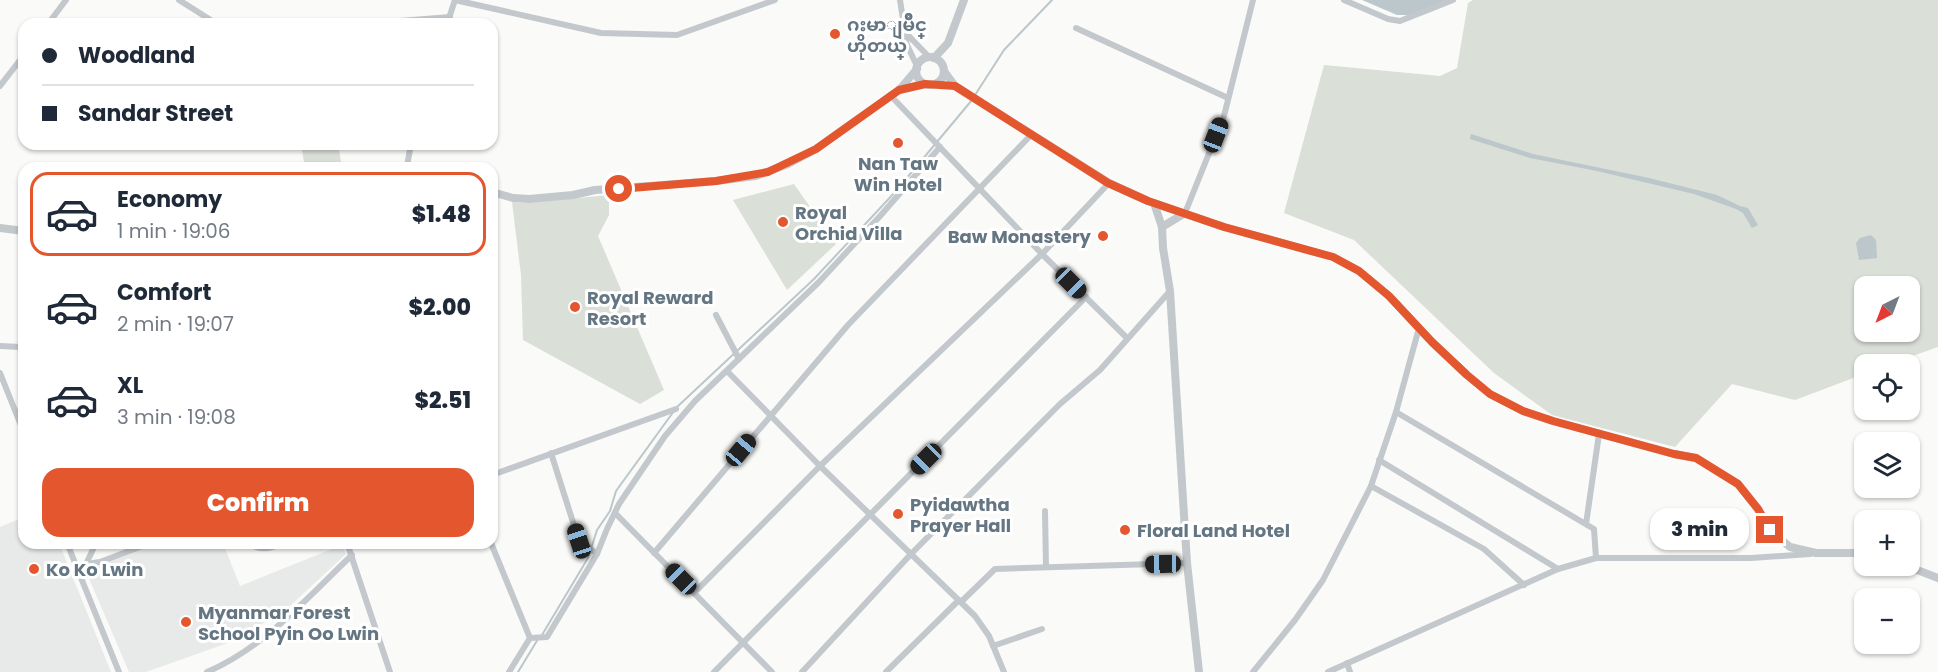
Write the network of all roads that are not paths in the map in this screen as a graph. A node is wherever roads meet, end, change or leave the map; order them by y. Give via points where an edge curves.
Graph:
1 (66, 0) edge
2 (179, 0) edge
3 (455, 0) edge
4 (775, 0) edge
5 (900, 0) edge
6 (964, 0) edge
7 (1253, 0) edge
8 (1344, 0) edge
9 (1453, 0) edge
10 (52, 18) edge
11 (208, 18) edge
12 (450, 18) edge
13 (1076, 28) dead end
14 (906, 33) junction
15 (948, 44) junction
16 (932, 57) junction
17 (18, 62) edge
18 (917, 68) junction
19 (944, 69) junction
20 (1, 83) edge
21 (936, 83) junction
22 (925, 84) junction
23 (955, 86) junction
24 (899, 90) junction
25 (890, 95) junction
26 (1228, 98) junction
27 (1030, 135) junction
28 (939, 147) junction
29 (1108, 183) junction
30 (980, 189) junction
31 (498, 194) edge
32 (1154, 203) junction
33 (1185, 213) junction
34 (1162, 227) junction
35 (0, 228) edge
36 (18, 230) edge
37 (1042, 254) junction
38 (1170, 291) junction
39 (1086, 297) junction
40 (716, 315) dead end
41 (1419, 328) junction
42 (1127, 338) junction
43 (0, 346) edge
44 (18, 347) edge
45 (739, 358) junction
46 (727, 371) junction
47 (0, 373) edge
48 (676, 409) dead end
49 (1396, 412) junction
50 (770, 416) junction
51 (18, 418) edge
52 (1599, 434) junction
53 (551, 453) junction
54 (1379, 460) junction
55 (820, 466) junction
56 (498, 472) edge
57 (1371, 486) junction
58 (1045, 510) dead end
59 (616, 514) junction
60 (871, 514) junction
61 (1586, 524) junction
62 (69, 549) edge
63 (93, 549) edge
64 (134, 549) edge
65 (350, 549) edge
66 (494, 549) edge
67 (596, 553) junction
68 (654, 553) junction
69 (1816, 553) junction
70 (1854, 553) edge
71 (911, 554) junction
72 (352, 555) junction
73 (1596, 558) junction
74 (1186, 563) junction
75 (86, 564) junction
76 (1046, 567) junction
77 (1558, 568) junction
78 (1920, 571) edge
79 (79, 573) junction
80 (1938, 578) edge
81 (1524, 585) junction
82 (694, 593) junction
83 (960, 601) junction
84 (1042, 629) dead end
85 (532, 638) junction
86 (742, 643) junction
87 (993, 646) junction
88 (1347, 663) junction
89 (119, 672) edge
90 (207, 672) edge
91 (390, 672) edge
92 (510, 672) edge
93 (714, 672) edge
94 (772, 672) edge
95 (802, 672) edge
96 (886, 672) edge
97 (1004, 672) edge
98 (1199, 672) edge
99 (1253, 672) edge
100 (1328, 672) edge
101 (1350, 672) edge

1 - 10 street
2 - 11 street
3 - 4 street via 601,33 677,35
3 - 12 street
5 - 14 street
6 - 15 street
7 - 26 street
8 - 9 street via 1400,21
13 - 26 street
14 - 16 street
14 - 18 street
15 - 16 street
15 - 19 street
16 - 18 street via 924,58
16 - 19 street
17 - 20 street
18 - 22 street via 918,78
18 - 24 street
19 - 21 street
19 - 23 street
21 - 22 street
21 - 23 street
22 - 24 street
23 - 27 street
24 - 25 street
25 - 28 street
25 - 31 street via 816,149 756,176 529,199
26 - 33 street
27 - 29 street
27 - 30 street
28 - 30 street
28 - 45 street via 819,282
29 - 32 street
29 - 37 street
30 - 37 street
30 - 50 street via 848,324
32 - 33 street
32 - 34 street
33 - 34 street
33 - 41 street via 1333,257 1359,271
34 - 38 street
35 - 36 street
37 - 39 street
37 - 55 street
38 - 42 street
38 - 74 street
39 - 42 street
39 - 60 street
40 - 45 street
41 - 49 street
41 - 52 street via 1490,394 1523,411
42 - 71 street via 1100,370 1060,404
43 - 44 street
45 - 46 street
46 - 50 street
46 - 59 street via 665,436
47 - 51 street
48 - 53 street
49 - 54 street
49 - 61 street
50 - 55 street
50 - 68 street
52 - 61 street
52 - 69 street via 1696,458 1738,484 1770,530 1790,547
53 - 56 street
53 - 67 street via 579,541
54 - 57 street
54 - 77 street
55 - 60 street
55 - 82 street
57 - 81 street via 1484,549
57 - 99 street via 1323,580
58 - 76 street
59 - 67 street
59 - 68 street
60 - 71 street
60 - 86 street
61 - 73 street via 1594,529
62 - 79 street
63 - 75 street
64 - 75 street
65 - 72 street
66 - 85 street
67 - 85 street via 547,637
68 - 82 street
69 - 70 street
69 - 73 street via 1751,558
71 - 83 street
71 - 95 street
72 - 90 street via 270,634
72 - 91 street
73 - 77 street
74 - 76 street
74 - 98 street
75 - 79 street
76 - 83 street via 995,569
77 - 81 street
78 - 80 street
79 - 89 street
81 - 88 street
82 - 86 street
83 - 87 street via 975,616
83 - 96 street
84 - 87 street
85 - 92 street
86 - 93 street
86 - 94 street
87 - 97 street
88 - 100 street
88 - 101 street

